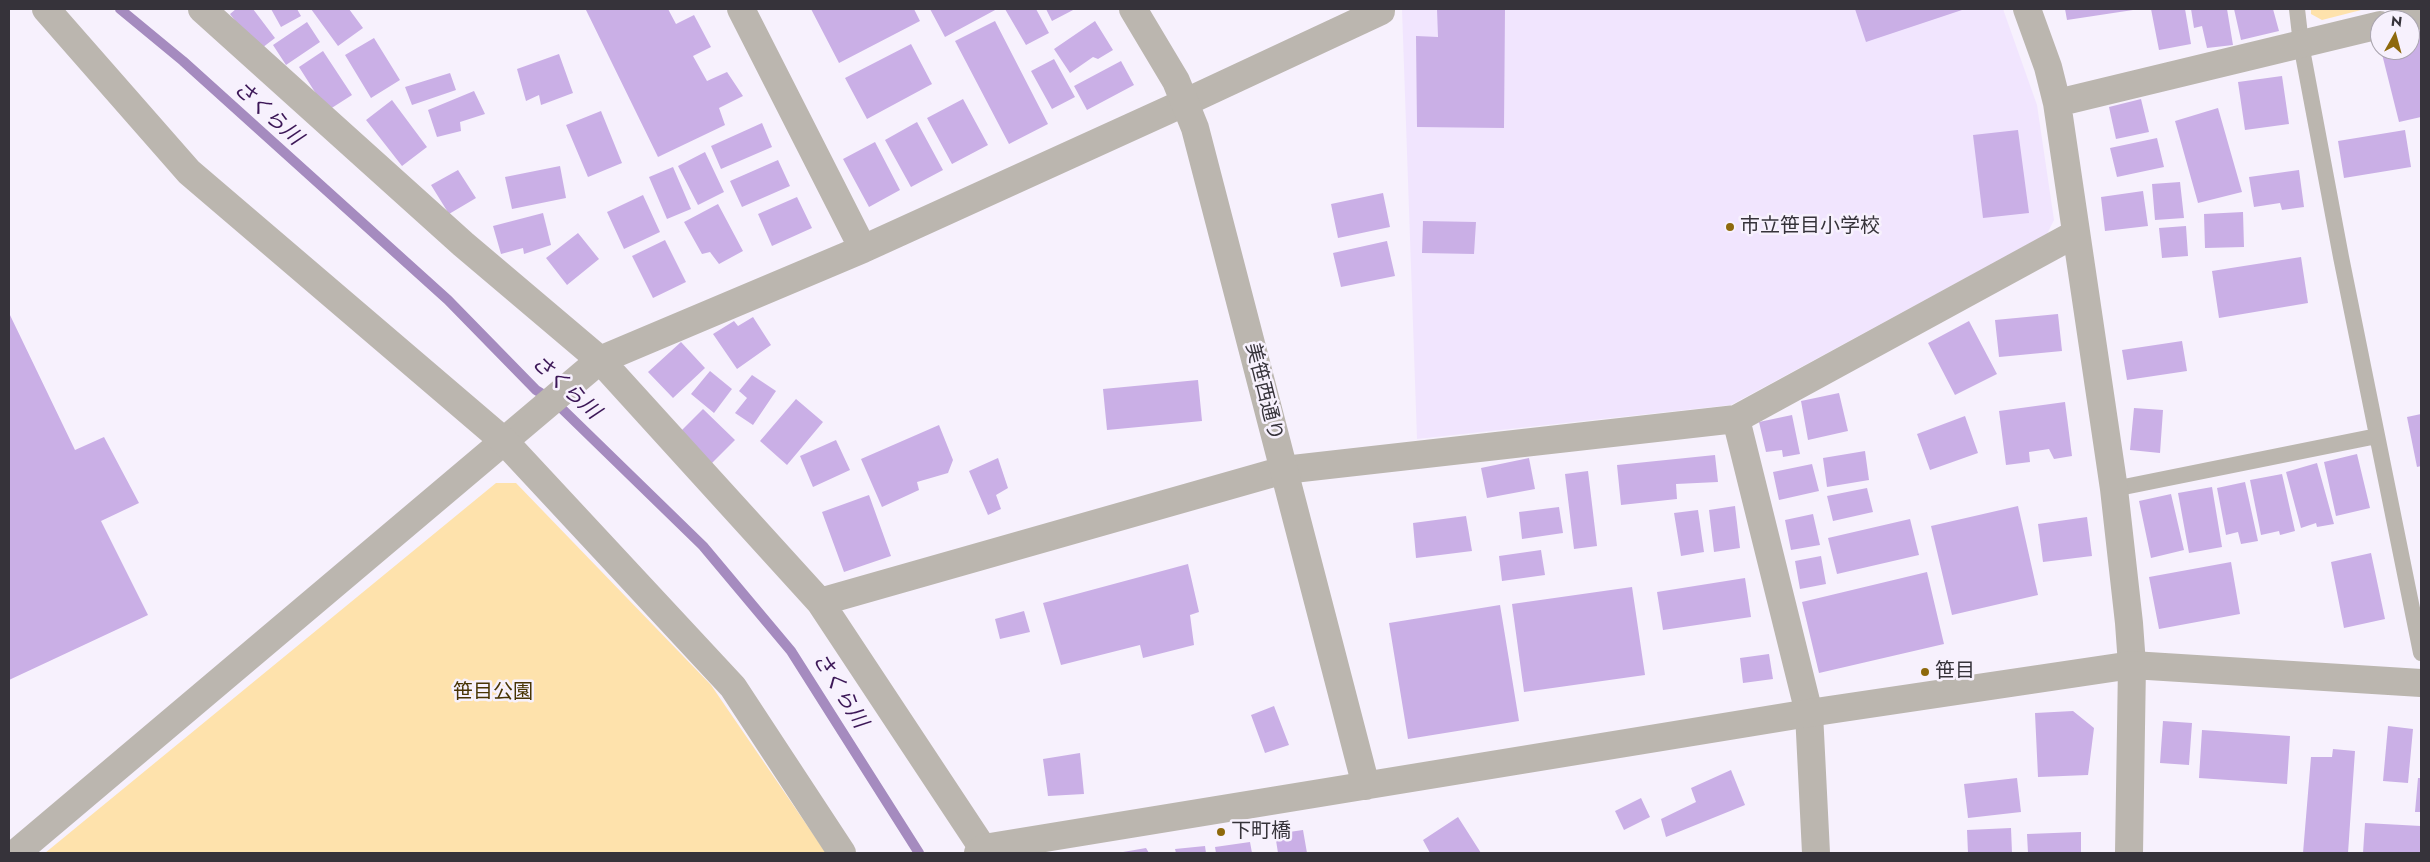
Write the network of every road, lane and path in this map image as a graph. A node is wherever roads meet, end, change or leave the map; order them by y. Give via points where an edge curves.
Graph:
1 (46, 9) edge
2 (202, 9) edge
3 (740, 9) edge
4 (1133, 9) edge
5 (1381, 9) edge
6 (2027, 9) edge
7 (2297, 9) edge
8 (2370, 27) edge
9 (2302, 44) junction
10 (1186, 102) junction
11 (2057, 103) junction
12 (2075, 234) junction
13 (863, 249) junction
14 (592, 367) junction
15 (1736, 419) junction
16 (2377, 436) junction
17 (505, 442) junction
18 (1284, 470) junction
19 (2114, 489) junction
20 (820, 602) junction
21 (2421, 653) edge
22 (2132, 665) junction
23 (2421, 684) edge
24 (1809, 713) junction
25 (1366, 786) junction
26 (983, 851) edge
27 (16, 853) edge
28 (842, 853) edge
29 (1816, 853) edge
30 (2129, 853) edge

1 - 17 street via 188,172
2 - 14 street via 463,244
3 - 13 street
4 - 10 street, 美笹西通り
5 - 10 street
6 - 11 street
7 - 9 lane
8 - 9 street
9 - 11 street
9 - 16 lane
10 - 13 street
10 - 18 street, 美笹西通り
11 - 12 street
12 - 15 street
12 - 19 street
13 - 14 street
14 - 17 street
14 - 20 street
15 - 18 street
15 - 24 street
16 - 19 lane
16 - 21 lane
17 - 27 street
17 - 28 street via 733,687
18 - 20 street
18 - 25 street, 美笹西通り
19 - 22 street
20 - 26 street
22 - 23 street
22 - 24 street
22 - 30 street
24 - 25 street
24 - 29 street
25 - 26 street

